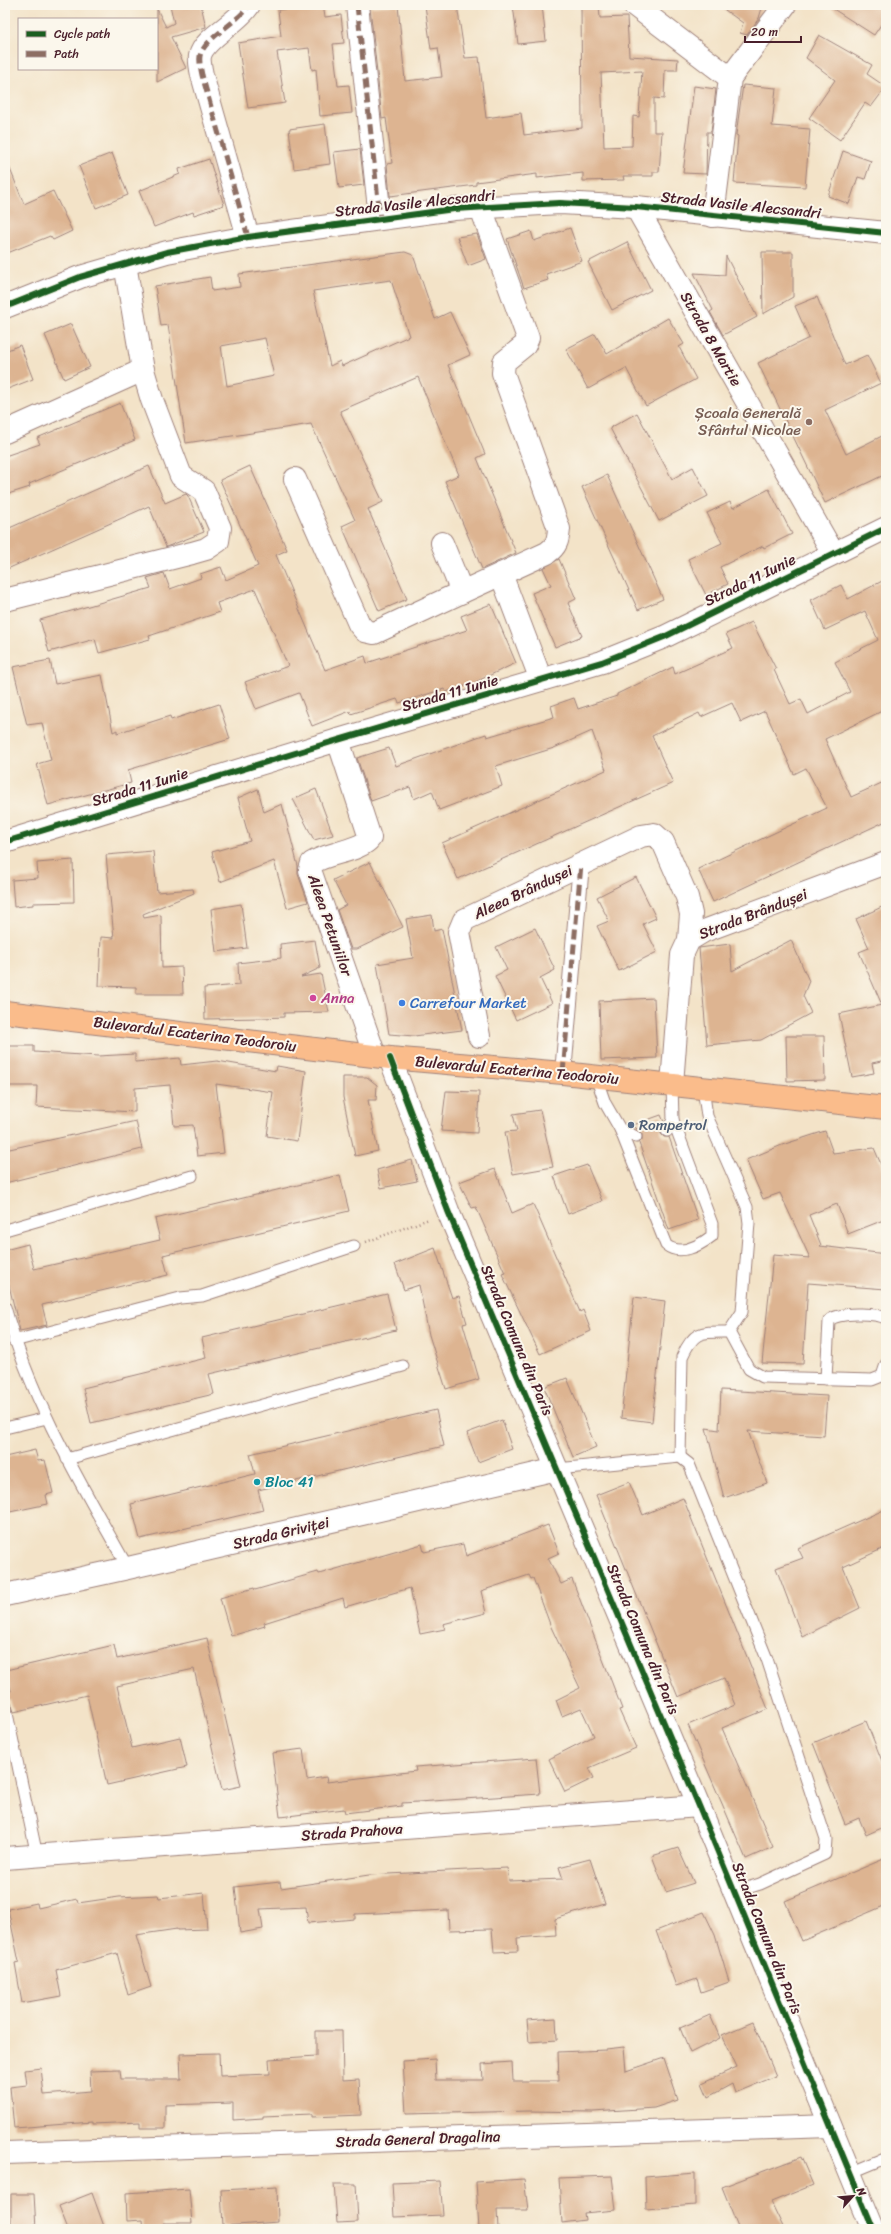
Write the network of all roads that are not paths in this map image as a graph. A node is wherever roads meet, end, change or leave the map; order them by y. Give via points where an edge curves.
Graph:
1 (248, 5) edge
2 (357, 5) edge
3 (634, 5) edge
4 (785, 5) edge
5 (730, 78) junction
6 (636, 207) junction
7 (482, 208) junction
8 (713, 216) junction
9 (380, 218) junction
10 (886, 234) edge
11 (248, 237) junction
12 (125, 264) junction
13 (5, 307) edge
14 (143, 370) junction
15 (5, 432) edge
16 (294, 479) dead end
17 (886, 528) edge
18 (442, 543) dead end
19 (833, 553) junction
20 (501, 574) junction
21 (462, 592) junction
22 (5, 600) edge
23 (541, 680) junction
24 (338, 740) junction
25 (5, 842) edge
26 (886, 863) edge
27 (580, 864) junction
28 (689, 940) junction
29 (5, 1012) edge
30 (479, 1036) dead end
31 (382, 1057) junction
32 (563, 1073) junction
33 (596, 1077) junction
34 (672, 1084) junction
35 (703, 1088) junction
36 (886, 1108) edge
37 (673, 1120) junction
38 (620, 1129) junction
39 (667, 1131) dead end
40 (636, 1137) dead end
41 (192, 1176) dead end
42 (5, 1230) edge
43 (354, 1246) road end
44 (5, 1307) edge
45 (886, 1319) edge
46 (729, 1332) junction
47 (14, 1340) junction
48 (886, 1364) edge
49 (403, 1366) dead end
50 (826, 1379) junction
51 (47, 1418) junction
52 (5, 1428) edge
53 (680, 1457) junction
54 (67, 1459) junction
55 (557, 1469) junction
56 (128, 1568) junction
57 (5, 1595) edge
58 (5, 1704) edge
59 (699, 1806) junction
60 (37, 1856) junction
61 (5, 1858) edge
62 (734, 1892) junction
63 (830, 2126) junction
64 (5, 2153) edge
65 (886, 2158) edge
66 (850, 2173) junction
67 (872, 2229) edge

1 - 11 street via 244,13 206,45 200,56 202,75
2 - 9 street
3 - 5 street
4 - 5 street
5 - 8 street
6 - 7 street, Strada Vasile Alecsandri via 560,203
6 - 8 street, Strada Vasile Alecsandri
6 - 19 street, Strada 8 Martie
7 - 9 street, Strada Vasile Alecsandri
7 - 20 street via 528,338 525,346 504,362 503,373 559,529 556,547
8 - 10 street, Strada Vasile Alecsandri
9 - 11 street, Strada Vasile Alecsandri
11 - 12 street, Strada Vasile Alecsandri via 167,252
12 - 13 street, Strada Vasile Alecsandri via 80,277
12 - 14 street
14 - 15 street
14 - 22 street via 181,476 204,491 220,528 218,541 206,549 192,553
16 - 21 street via 359,624 365,631 374,633
17 - 19 street, Strada 11 Iunie
18 - 21 street
19 - 23 street, Strada 11 Iunie via 664,637 602,662
20 - 21 street
20 - 23 street
23 - 24 street, Strada 11 Iunie
24 - 25 street, Strada 11 Iunie
24 - 31 street, Aleea Petuniilor via 370,838 362,845 319,858 312,863 310,870
26 - 28 street, Strada Brândușei via 704,931
27 - 28 street, Aleea Brândușei via 641,836 654,834 663,842 687,898 691,914
27 - 30 street, Aleea Brândușei via 464,920 459,932
27 - 32 street, Aleea Brândușei
28 - 34 street, Strada Brândușei via 682,955
29 - 31 main road, Bulevardul Ecaterina Teodoroiu
31 - 32 main road, Bulevardul Ecaterina Teodoroiu
31 - 55 street, Strada Comuna din Paris
32 - 33 main road, Bulevardul Ecaterina Teodoroiu
33 - 34 main road, Bulevardul Ecaterina Teodoroiu
33 - 38 lane via 605,1103
34 - 35 main road, Bulevardul Ecaterina Teodoroiu
34 - 37 lane
35 - 36 main road, Bulevardul Ecaterina Teodoroiu
35 - 46 lane via 707,1116 747,1207 749,1223 742,1312
37 - 38 lane via 712,1224 712,1236 704,1242 679,1251 672,1250 666,1245
37 - 39 lane
38 - 40 lane
41 - 42 lane
43 - 47 lane via 202,1296 180,1298
44 - 47 lane
45 - 50 lane via 878,1315 840,1314 832,1317 829,1321
46 - 50 lane via 749,1369 763,1378
46 - 53 lane via 697,1335 689,1342 682,1357
47 - 51 lane
48 - 50 lane via 882,1376 872,1380
49 - 54 lane
51 - 52 lane
51 - 54 lane
53 - 55 lane
53 - 62 lane via 689,1464 767,1659 826,1839 825,1854 760,1884
54 - 56 lane
55 - 56 street, Strada Griviței
55 - 59 street, Strada Comuna din Paris
56 - 57 street, Strada Griviței
58 - 60 lane
59 - 60 street, Strada Prahova
59 - 62 street, Strada Comuna din Paris
60 - 61 street, Strada Prahova
62 - 63 street, Strada Comuna din Paris
63 - 64 street, Strada General Dragalina
63 - 66 street, Strada Comuna din Paris
65 - 66 lane
66 - 67 street, Strada Comuna din Paris

